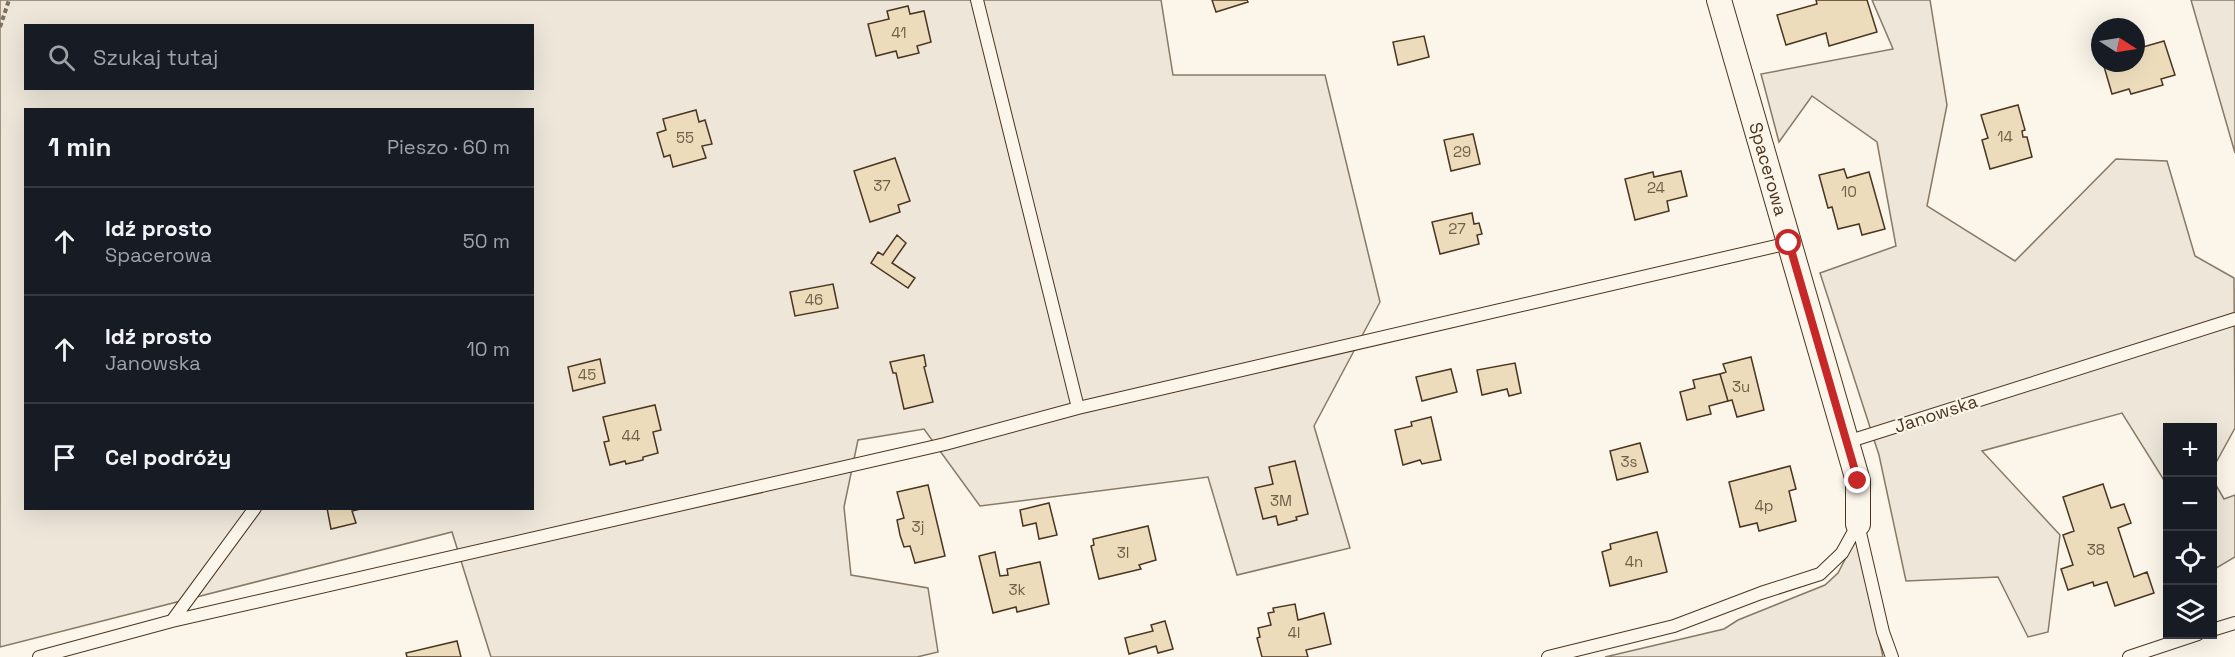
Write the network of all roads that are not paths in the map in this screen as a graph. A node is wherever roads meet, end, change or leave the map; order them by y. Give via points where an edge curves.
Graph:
1 (977, 0) edge
2 (1719, 0) edge
3 (1789, 243) junction
4 (2235, 319) edge
5 (1078, 408) junction
6 (1847, 442) junction
7 (254, 510) edge
8 (1858, 524) junction
9 (172, 621) junction
10 (2235, 623) edge
11 (2217, 628) edge
12 (2183, 639) edge
13 (39, 657) edge
14 (1548, 657) edge
15 (1892, 657) edge
16 (2129, 657) edge

1 - 5 lane
2 - 3 street, Spacerowa
3 - 5 lane
3 - 6 street, Spacerowa
4 - 6 lane, Janowska
5 - 9 lane via 933,447
6 - 8 street via 1858,481
7 - 9 lane
8 - 14 lane via 1842,553 1820,574 1674,626
8 - 15 lane
9 - 13 lane
10 - 11 lane
12 - 16 lane

